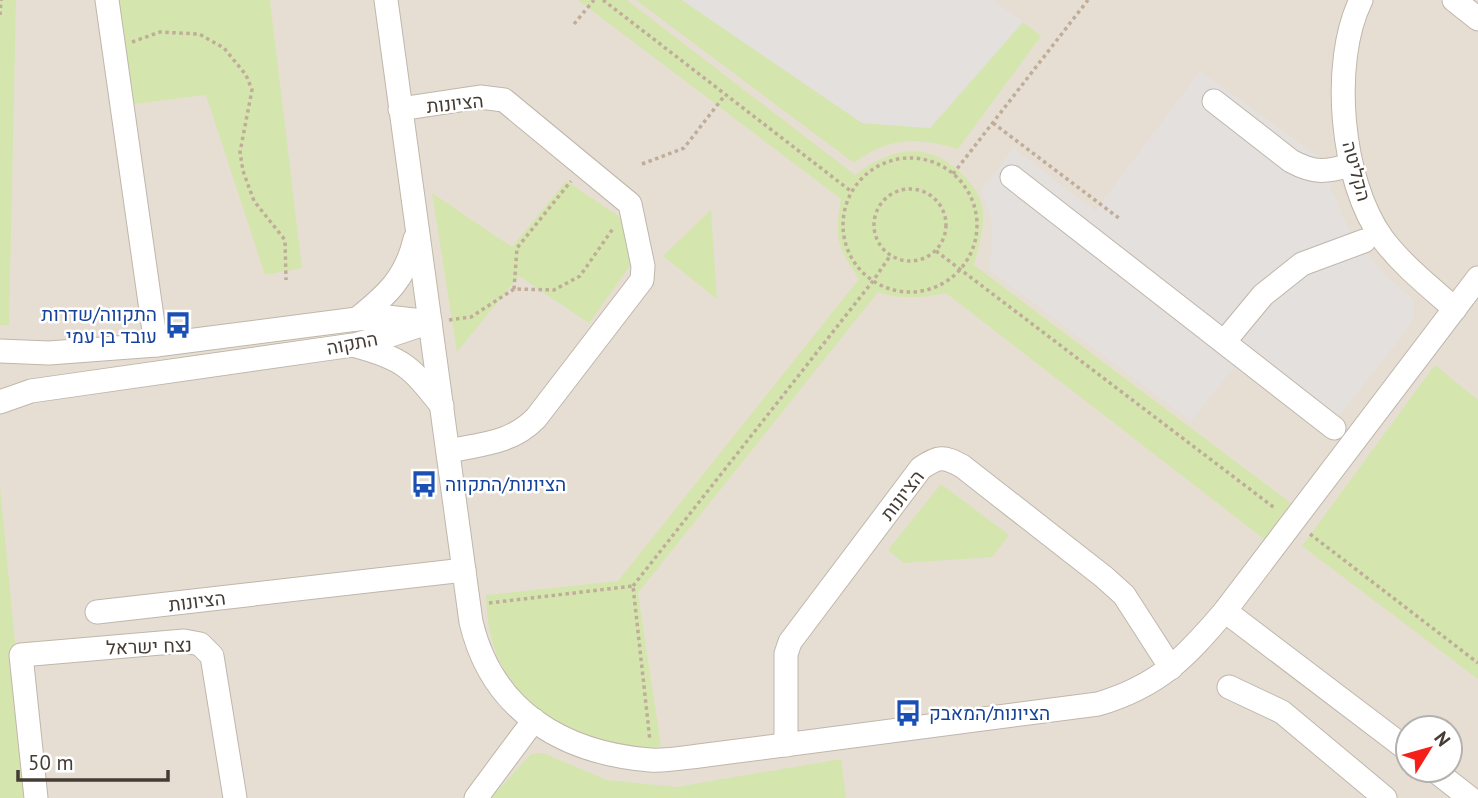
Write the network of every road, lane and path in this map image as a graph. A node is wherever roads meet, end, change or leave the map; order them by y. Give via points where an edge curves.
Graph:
1 (1, 0) edge
2 (107, 0) edge
3 (386, 0) edge
4 (594, 0) edge
5 (603, 0) edge
6 (1088, 0) edge
7 (1362, 0) edge
8 (1454, 0) edge
9 (0, 15) edge
10 (1478, 19) edge
11 (574, 24) dead end
12 (113, 48) junction
13 (725, 95) junction
14 (1214, 101) dead end
15 (400, 109) junction
16 (993, 123) junction
17 (642, 164) dead end
18 (583, 165) junction
19 (1351, 165) junction
20 (953, 174) junction
21 (1013, 177) dead end
22 (852, 192) junction
23 (630, 204) junction
24 (1120, 219) dead end
25 (417, 228) junction
26 (1364, 241) dead end
27 (936, 251) junction
28 (890, 256) junction
29 (960, 269) junction
30 (1478, 278) edge
31 (286, 280) dead end
32 (873, 281) junction
33 (514, 289) junction
34 (1455, 309) junction
35 (471, 317) dead end
36 (357, 319) junction
37 (430, 322) junction
38 (1224, 342) junction
39 (156, 345) junction
40 (353, 345) junction
41 (0, 351) edge
42 (0, 402) edge
43 (442, 406) junction
44 (1334, 428) dead end
45 (449, 451) junction
46 (1294, 522) junction
47 (464, 570) junction
48 (633, 586) junction
49 (469, 605) junction
50 (1225, 611) junction
51 (97, 612) dead end
52 (1478, 663) edge
53 (1171, 668) junction
54 (1229, 687) dead end
55 (534, 720) junction
56 (1394, 739) edge
57 (786, 745) junction
58 (652, 760) junction
59 (1452, 784) edge
60 (36, 798) edge
61 (235, 798) edge
62 (476, 798) edge
63 (1385, 798) edge
64 (1470, 798) edge

1 - 9 path
2 - 12 street
3 - 15 street, הציונות
4 - 11 path
5 - 13 path
6 - 16 path
7 - 19 street, הקליטה via 1349,39 1345,75
8 - 10 street
12 - 31 path via 160,32 199,34 223,48 246,75 252,90 240,152 243,171 254,201 285,240
12 - 39 street
13 - 17 path via 684,148
13 - 22 path
14 - 19 street via 1304,168 1315,172
15 - 18 street, הציונות via 480,97 504,100
15 - 25 street, הציונות
16 - 20 path
16 - 24 path
18 - 23 street, הציונות
18 - 33 path via 517,248
19 - 34 street, הקליטה via 1380,235
20 - 22 path via 923,159 906,158 874,168
20 - 29 path via 967,190 976,220 972,251
21 - 38 street
22 - 32 path via 845,207 845,240 850,256
23 - 33 path via 580,276 554,290
23 - 45 street via 642,280 524,431
25 - 36 street via 405,269 386,295
25 - 37 street, הציונות
26 - 38 street via 1302,264 1263,295
27 - 28 path via 914,261
27 - 28 path via 946,231 943,209 928,193 906,188 886,197 874,216 876,238
27 - 29 path
28 - 32 path
29 - 32 path via 946,282 909,292
29 - 46 path
30 - 34 street, הציונות
32 - 48 path
33 - 35 path
34 - 46 street, הציונות
36 - 37 street, התקוה
36 - 39 street, התקוה
37 - 40 street, התקוה
37 - 43 street, הציונות
38 - 44 street
39 - 41 street, התקוה via 49,353
40 - 42 street, התקוה via 31,391
40 - 43 street via 390,355 404,364
43 - 45 street, הציונות
45 - 47 street, הציונות
46 - 50 street, הציונות
46 - 52 path
47 - 49 street, הציונות
47 - 51 street, הציונות
48 - 49 path
48 - 58 path
49 - 55 street, הציונות via 484,663 504,692
50 - 53 street, הציונות
50 - 56 street
53 - 57 street, הציונות via 1137,690 1098,704
53 - 57 street, הציונות via 1124,595 1104,577 962,466 937,458 921,468 790,642 786,654
54 - 63 street via 1282,712
55 - 58 street, הציונות via 570,743 596,752
55 - 62 street
57 - 58 street, הציונות
59 - 64 street
60 - 61 street, נצח ישראל via 21,655 184,641 200,643 212,656

